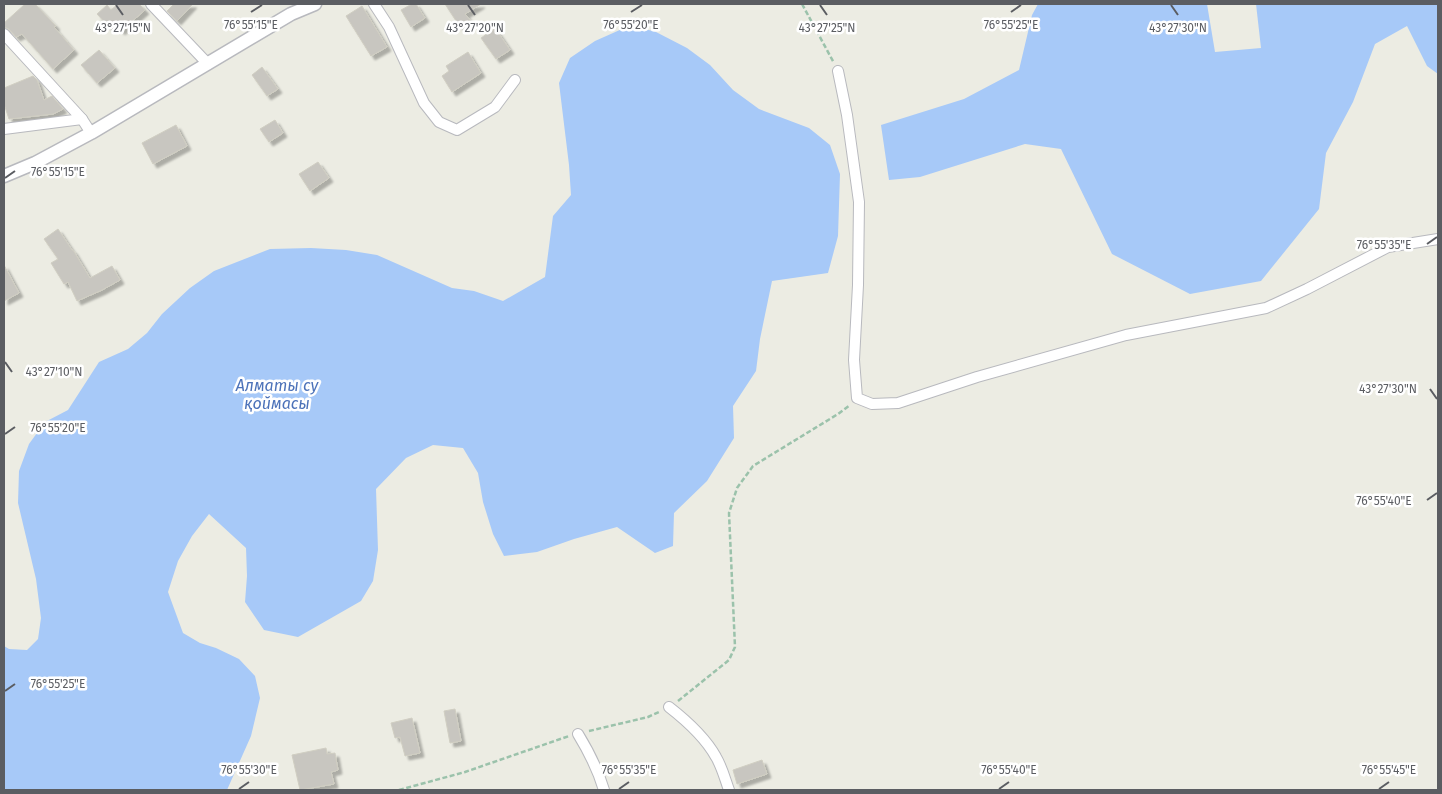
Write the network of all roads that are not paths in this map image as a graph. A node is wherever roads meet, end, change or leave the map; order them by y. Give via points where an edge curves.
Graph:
1 (151, 4) edge
2 (315, 4) edge
3 (374, 4) edge
4 (4, 34) edge
5 (208, 64) junction
6 (838, 71) road end
7 (516, 80) dead end
8 (82, 119) junction
9 (4, 130) edge
10 (91, 133) junction
11 (4, 176) edge
12 (1438, 239) edge
13 (669, 708) road end
14 (578, 734) road end
15 (604, 790) edge
16 (729, 790) edge

1 - 5 street
2 - 5 street via 291,14
3 - 7 street via 389,27 424,103 439,122 457,130 495,107
4 - 8 street
5 - 10 street
6 - 12 street via 859,202 854,360 857,398 872,404 898,403 1126,335 1266,308 1388,247
8 - 9 street
8 - 10 street
10 - 11 street
13 - 16 street via 687,721 716,756
14 - 15 street via 598,769

